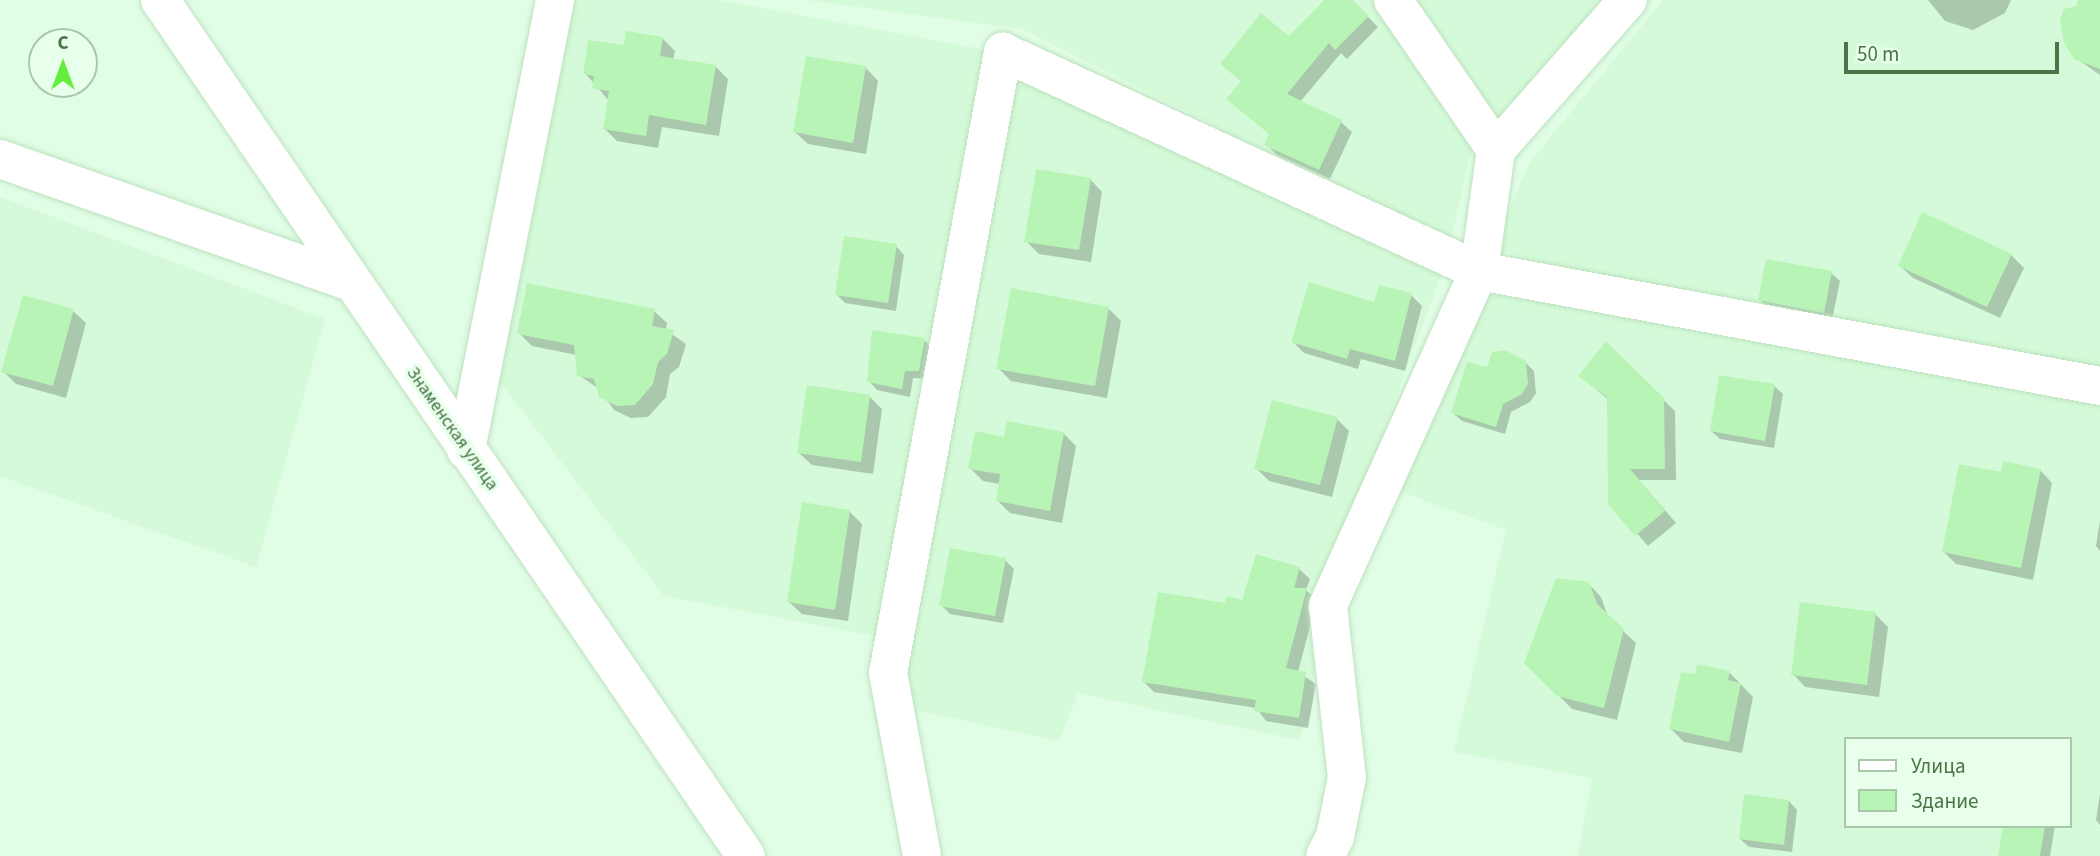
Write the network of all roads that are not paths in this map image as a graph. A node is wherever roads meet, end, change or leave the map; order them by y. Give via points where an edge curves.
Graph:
1 (160, 0) edge
2 (555, 0) edge
3 (1393, 0) edge
4 (1628, 0) edge
5 (1496, 150) junction
6 (0, 159) edge
7 (1479, 271) junction
8 (351, 282) junction
9 (2100, 386) edge
10 (466, 450) junction
11 (746, 856) edge
12 (922, 856) edge
13 (1325, 856) edge

1 - 8 street, Знаменская улица
2 - 10 street
3 - 5 street
4 - 5 street
5 - 7 street
6 - 8 street
7 - 9 street
7 - 12 street via 1003,52 888,673
7 - 13 street via 1328,606 1347,777 1335,837
8 - 10 street, Знаменская улица
10 - 11 street, Знаменская улица

